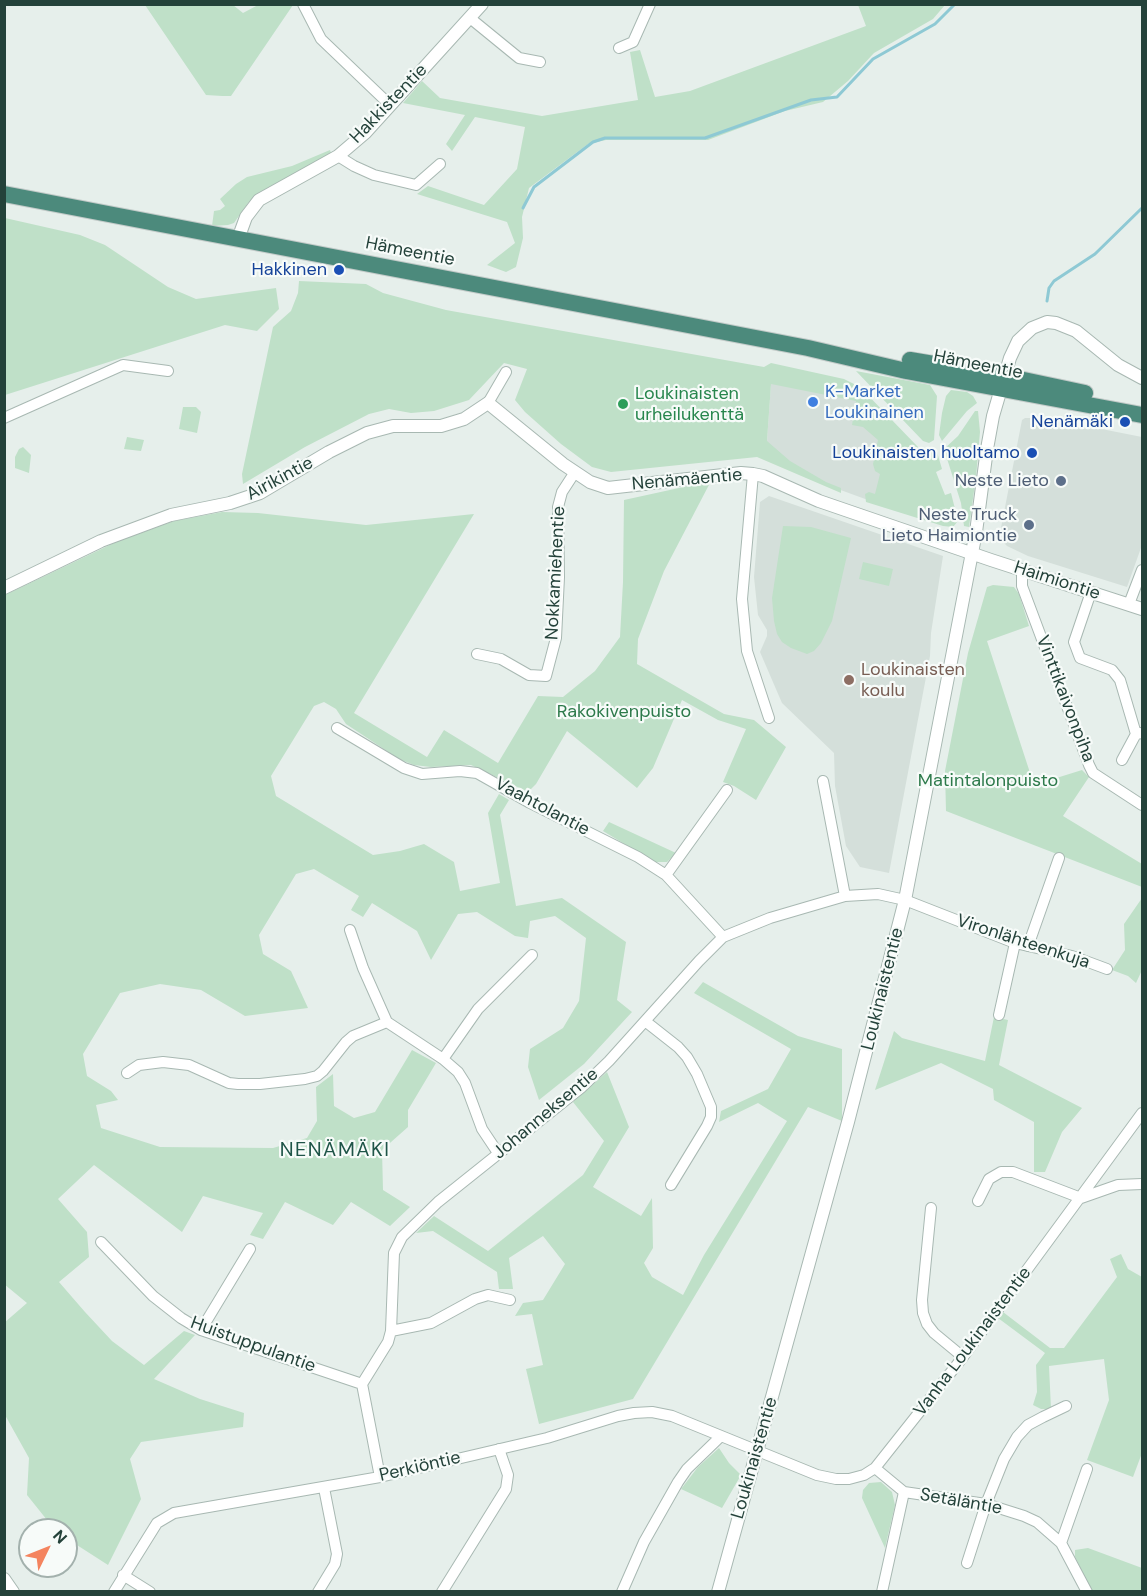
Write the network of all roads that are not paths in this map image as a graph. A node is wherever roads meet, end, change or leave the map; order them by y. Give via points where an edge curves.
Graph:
1 (303, 4) edge
2 (482, 4) edge
3 (650, 4) edge
4 (470, 18) junction
5 (619, 48) dead end
6 (540, 62) dead end
7 (390, 105) junction
8 (338, 156) junction
9 (440, 164) dead end
10 (4, 194) edge
11 (238, 239) junction
12 (168, 371) dead end
13 (506, 372) dead end
14 (1143, 378) edge
15 (1003, 383) junction
16 (488, 403) junction
17 (1143, 405) edge
18 (1143, 416) edge
19 (4, 418) edge
20 (575, 472) junction
21 (753, 474) junction
22 (972, 553) junction
23 (1022, 569) junction
24 (1143, 570) edge
25 (4, 588) edge
26 (1091, 592) junction
27 (1129, 604) junction
28 (1143, 609) edge
29 (477, 654) dead end
30 (769, 718) dead end
31 (337, 728) dead end
32 (1139, 734) edge
33 (1122, 760) dead end
34 (823, 782) dead end
35 (727, 790) dead end
36 (1143, 805) edge
37 (1059, 858) dead end
38 (666, 875) junction
39 (845, 896) junction
40 (905, 900) junction
41 (350, 930) dead end
42 (723, 937) junction
43 (1015, 943) junction
44 (1028, 946) junction
45 (532, 954) dead end
46 (1107, 969) dead end
47 (999, 1015) dead end
48 (645, 1021) junction
49 (387, 1022) junction
50 (443, 1059) junction
51 (127, 1073) dead end
52 (1143, 1113) edge
53 (498, 1153) junction
54 (1143, 1184) edge
55 (671, 1185) dead end
56 (1081, 1198) junction
57 (978, 1201) dead end
58 (931, 1208) dead end
59 (100, 1242) dead end
60 (250, 1249) dead end
61 (510, 1300) dead end
62 (201, 1330) junction
63 (391, 1331) junction
64 (963, 1357) junction
65 (362, 1384) junction
66 (1066, 1406) dead end
67 (720, 1437) junction
68 (499, 1449) junction
69 (757, 1451) junction
70 (875, 1468) junction
71 (1087, 1469) dead end
72 (380, 1477) junction
73 (324, 1488) junction
74 (904, 1492) junction
75 (987, 1504) junction
76 (1061, 1543) junction
77 (967, 1563) dead end
78 (123, 1575) junction
79 (4, 1580) edge
80 (13, 1592) edge
81 (114, 1592) edge
82 (150, 1592) edge
83 (318, 1592) edge
84 (442, 1592) edge
85 (622, 1592) edge
86 (718, 1592) edge
87 (882, 1592) edge
88 (1087, 1592) edge

1 - 7 street via 321,39
2 - 4 street, Hakkistentie
3 - 5 street via 633,42
4 - 6 street via 519,58
4 - 7 street, Hakkistentie
7 - 8 street, Hakkistentie
8 - 9 street via 374,175 416,185
8 - 11 street, Hakkistentie via 260,200 246,217
10 - 11 highway, Hämeentie
11 - 15 highway, Hämeentie via 808,348 846,350
12 - 19 street via 123,365
13 - 16 street, Airikintie
14 - 15 street, Loukinaistentie via 1076,331 1047,322 1032,327 1018,341
15 - 17 highway, Hämeentie
15 - 18 highway, Hämeentie
15 - 22 street, Loukinaistentie via 987,449
16 - 20 street, Nenämäentie
16 - 25 street, Airikintie via 441,426 393,426 367,433 260,493 171,515 101,541
20 - 21 street, Nenämäentie via 608,488 741,472
20 - 29 street, Nokkamiehentie via 558,507 556,638 546,676 529,675 501,659
21 - 22 street, Nenämäentie via 819,501
21 - 30 street via 742,599 747,651
22 - 23 street, Haimiontie
22 - 40 street, Loukinaistentie
23 - 26 street, Haimiontie
23 - 36 street, Vinttikaivonpiha via 1022,586 1093,773
24 - 27 street
26 - 27 street, Haimiontie
26 - 32 street via 1074,642 1080,658 1112,670 1120,680
27 - 28 street, Haimiontie
31 - 38 street, Vaahtolantie via 404,768 422,774 477,773
32 - 33 street
34 - 39 street
35 - 38 street
37 - 44 street
38 - 42 street, Vaahtolantie
39 - 40 street, Johanneksentie via 878,894
39 - 42 street, Johanneksentie via 770,918
40 - 43 street, Vironlähteenkuja
40 - 69 street, Loukinaistentie
41 - 49 street
42 - 48 street, Johanneksentie
43 - 44 street, Vironlähteenkuja
43 - 47 street
44 - 46 street, Vironlähteenkuja
45 - 50 street via 478,1009
48 - 53 street, Johanneksentie via 582,1087
48 - 55 street via 687,1057 711,1107 707,1126
49 - 50 street
49 - 51 street via 353,1036 323,1071 305,1079 229,1083 189,1065 163,1062 139,1065
50 - 53 street via 465,1083 482,1130
52 - 56 street, Vanha Loukinaistentie
53 - 63 street, Johanneksentie via 420,1218 397,1245
54 - 56 street via 1118,1185
56 - 57 street via 1013,1172 1001,1172 989,1179
56 - 64 street, Vanha Loukinaistentie
58 - 64 street via 923,1312 934,1333
59 - 62 street, Huistuppulantie via 153,1296
60 - 62 street
61 - 63 street via 488,1295 431,1323
62 - 65 street, Huistuppulantie
63 - 65 street, Johanneksentie
64 - 70 street, Vanha Loukinaistentie
65 - 72 street
66 - 75 street via 1043,1416 1017,1437
67 - 68 street, Perkiöntie via 672,1416 651,1412 618,1416
67 - 69 street, Perkiöntie
67 - 85 street via 678,1482 644,1542
68 - 72 street, Perkiöntie
68 - 84 street via 508,1475 506,1489
69 - 70 street, Vanha Loukinaistentie via 836,1479 864,1476
69 - 86 street, Loukinaistentie
70 - 74 street
71 - 76 street
72 - 73 street, Perkiöntie
73 - 78 street, Perkiöntie via 166,1516 157,1523
73 - 83 street via 337,1554
74 - 75 street, Setäläntie
74 - 87 street
75 - 76 street, Setäläntie via 1037,1522
75 - 77 street
76 - 88 street, Setäläntie
78 - 81 street, Perkiöntie
78 - 82 street
79 - 80 street

